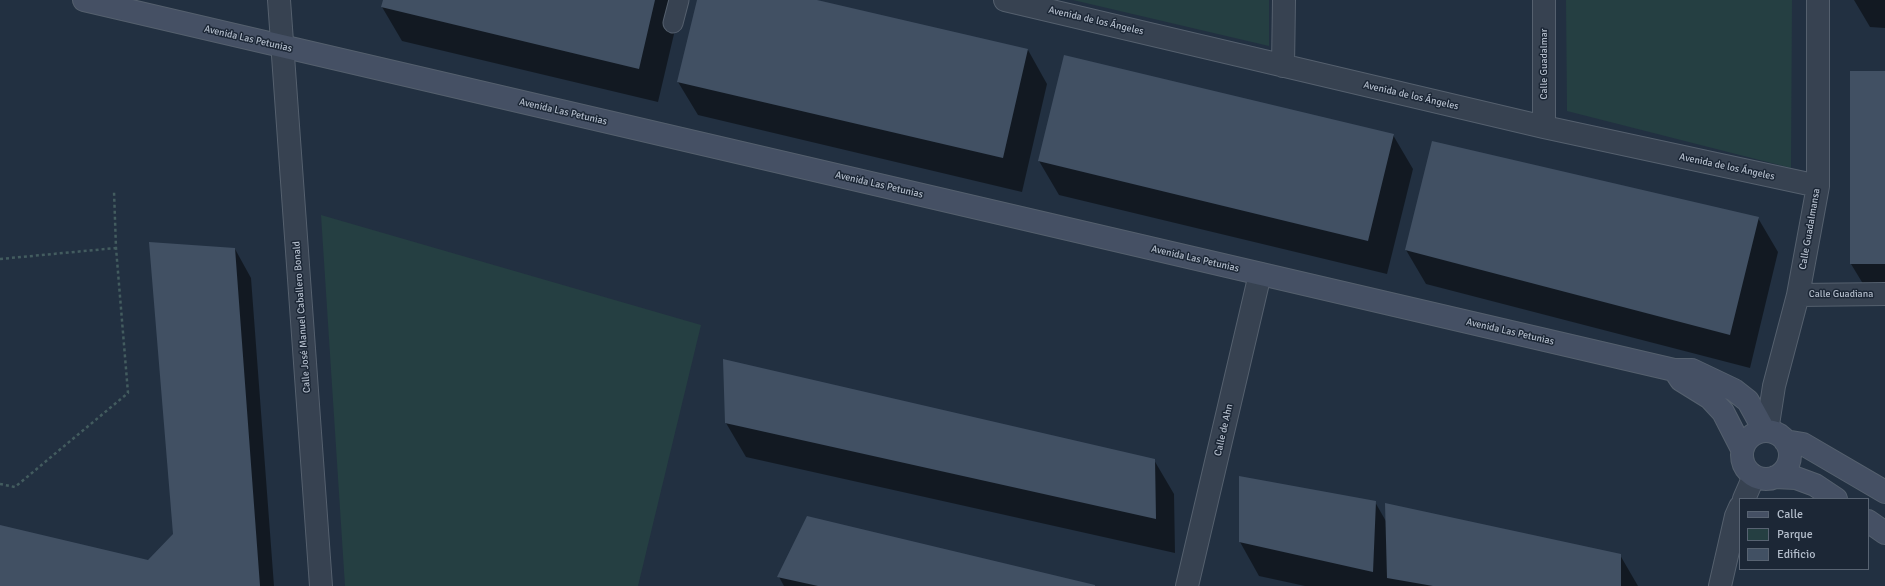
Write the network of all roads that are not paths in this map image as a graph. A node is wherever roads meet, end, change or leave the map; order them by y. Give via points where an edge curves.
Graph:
1 (84, 0) edge
2 (278, 0) edge
3 (679, 0) edge
4 (1284, 0) edge
5 (1544, 0) edge
6 (1818, 0) edge
7 (1016, 1) edge
8 (673, 23) dead end
9 (282, 47) junction
10 (1283, 66) junction
11 (1544, 127) junction
12 (1818, 186) junction
13 (1260, 274) junction
14 (1885, 294) edge
15 (1798, 295) junction
16 (1674, 370) junction
17 (1772, 434) junction
18 (1742, 448) junction
19 (1765, 476) junction
20 (1885, 492) edge
21 (1745, 498) edge
22 (1834, 498) edge
23 (1739, 509) edge
24 (1869, 522) edge
25 (1885, 533) edge
26 (321, 586) edge
27 (1187, 586) edge
28 (1720, 586) edge

1 - 9 street, Avenida Las Petunias
2 - 9 street, Calle José Manuel Caballero Bonald
3 - 8 lane
4 - 10 street
5 - 11 street, Calle Guadalmar
6 - 12 street, Calle Guadalmansa
7 - 10 street, Avenida de los Ángeles
9 - 13 street, Avenida Las Petunias
9 - 26 street, Calle José Manuel Caballero Bonald
10 - 11 street, Avenida de los Ángeles
11 - 12 street, Avenida de los Ángeles
12 - 15 street, Calle Guadalmansa
13 - 16 street, Avenida Las Petunias
13 - 27 street, Calle de Ahn
14 - 15 street, Calle Guadiana
15 - 17 street, Calle Guadalmansa via 1774,386
16 - 17 street, Avenida Las Petunias via 1692,370 1734,390 1748,401
16 - 18 street via 1681,380 1710,398 1723,412
17 - 18 street via 1756,433
17 - 19 street via 1790,451 1789,461 1784,471
17 - 20 street via 1803,444
18 - 19 street via 1742,459 1746,469
19 - 21 street
19 - 22 street via 1796,478
23 - 28 street
24 - 25 street

